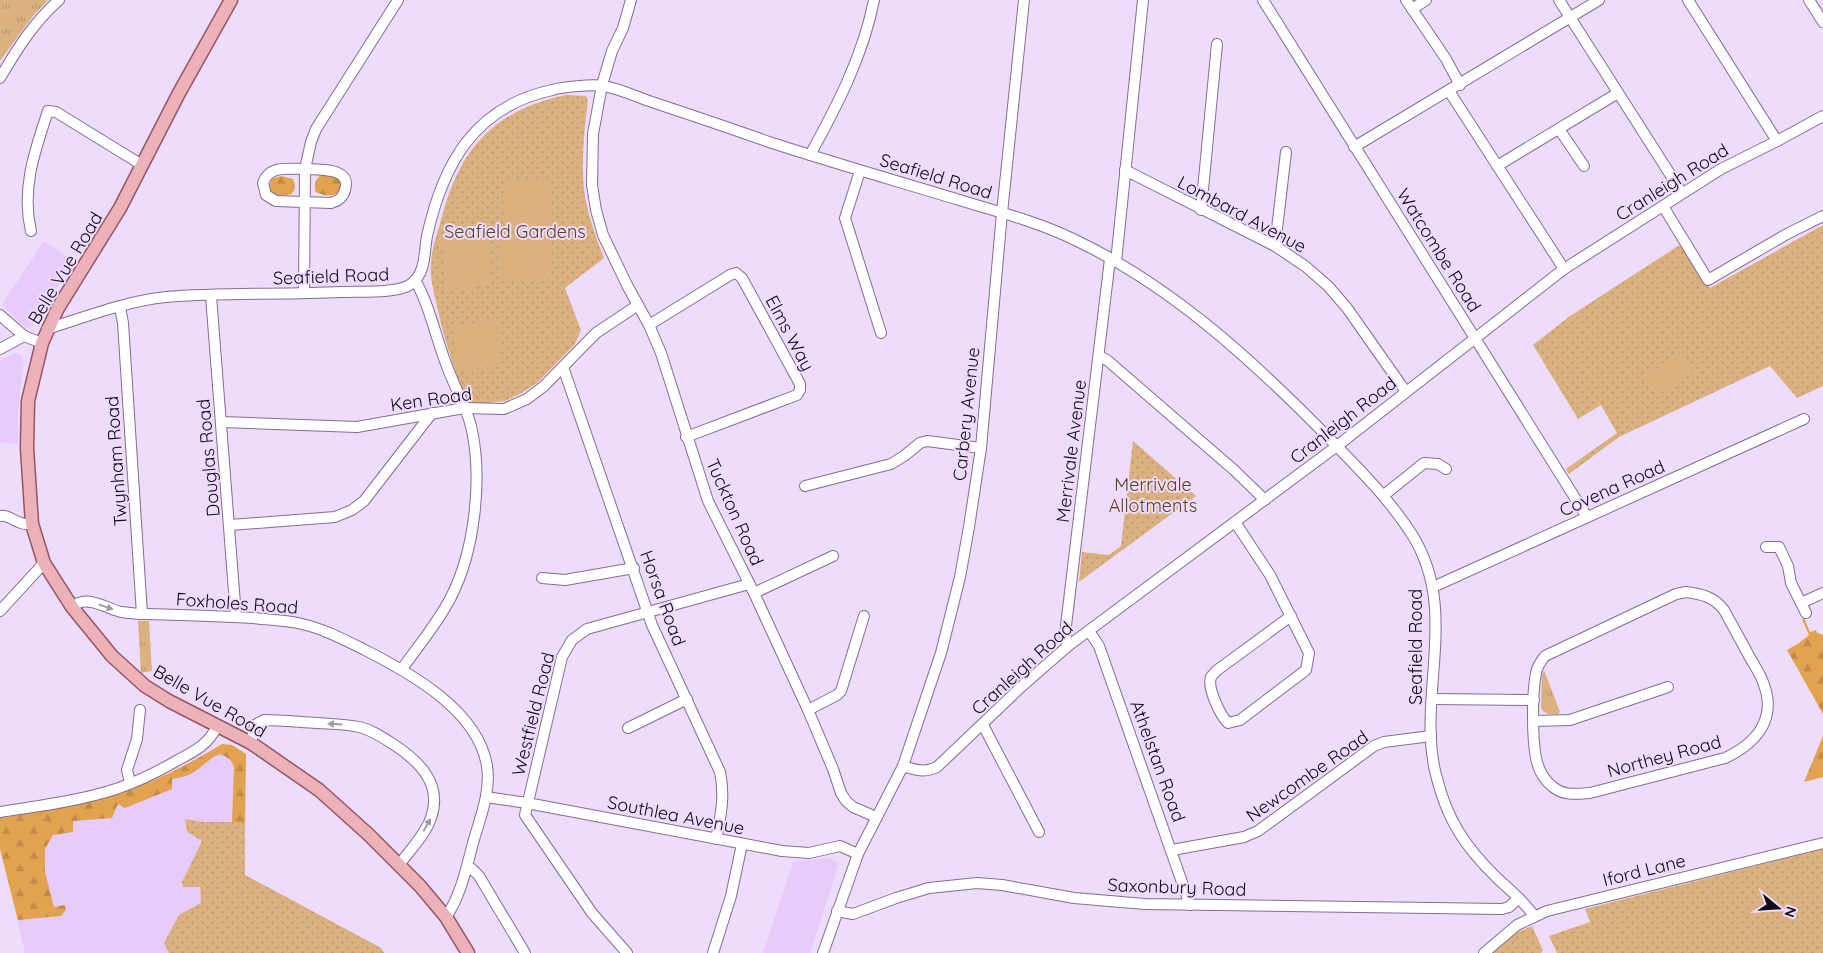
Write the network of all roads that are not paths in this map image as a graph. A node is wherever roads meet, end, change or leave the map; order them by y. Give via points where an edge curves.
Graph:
1 (59, 0) edge
2 (231, 0) edge
3 (398, 0) edge
4 (631, 0) edge
5 (874, 0) edge
6 (1024, 0) edge
7 (1143, 0) edge
8 (1263, 0) edge
9 (1406, 0) edge
10 (1426, 0) edge
11 (1559, 0) edge
12 (1599, 0) edge
13 (1688, 0) edge
14 (1809, 0) edge
15 (1412, 9) junction
16 (1570, 17) junction
17 (1823, 22) edge
18 (1217, 44) dead end
19 (0, 78) edge
20 (602, 85) junction
21 (1460, 85) junction
22 (1449, 91) junction
23 (1618, 93) junction
24 (1823, 116) edge
25 (1559, 129) junction
26 (1777, 141) junction
27 (1354, 147) junction
28 (1286, 152) dead end
29 (810, 155) junction
30 (142, 165) junction
31 (1497, 166) junction
32 (1584, 166) dead end
33 (305, 169) junction
34 (860, 170) junction
35 (1125, 170) junction
36 (1682, 193) junction
37 (305, 202) junction
38 (1662, 206) junction
39 (1201, 210) junction
40 (1002, 213) junction
41 (1823, 216) edge
42 (32, 231) dead end
43 (1275, 246) junction
44 (1113, 260) junction
45 (1564, 269) junction
46 (415, 280) junction
47 (304, 294) junction
48 (211, 296) junction
49 (638, 305) junction
50 (120, 306) junction
51 (0, 315) edge
52 (649, 324) junction
53 (47, 329) junction
54 (881, 333) dead end
55 (24, 336) junction
56 (1476, 337) junction
57 (42, 342) junction
58 (0, 349) edge
59 (1099, 356) junction
60 (563, 367) junction
61 (1406, 392) junction
62 (464, 408) junction
63 (432, 413) junction
64 (1804, 419) dead end
65 (222, 422) junction
66 (686, 437) junction
67 (1337, 446) junction
68 (981, 448) junction
69 (1446, 469) dead end
70 (805, 486) dead end
71 (1384, 496) junction
72 (1265, 500) junction
73 (0, 516) edge
74 (1588, 517) junction
75 (1235, 522) junction
76 (32, 524) junction
77 (230, 525) junction
78 (1766, 547) dead end
79 (833, 556) dead end
80 (44, 563) junction
81 (634, 568) junction
82 (542, 578) dead end
83 (1433, 587) junction
84 (751, 589) junction
85 (1823, 593) edge
86 (1801, 603) junction
87 (72, 607) junction
88 (0, 611) edge
89 (648, 613) junction
90 (1806, 613) dead end
91 (142, 614) junction
92 (864, 616) dead end
93 (1290, 616) junction
94 (236, 617) junction
95 (1089, 631) junction
96 (1068, 646) junction
97 (402, 669) junction
98 (1668, 687) dead end
99 (687, 699) junction
100 (1433, 699) junction
101 (1534, 700) junction
102 (140, 710) dead end
103 (808, 710) junction
104 (1534, 721) junction
105 (982, 725) junction
106 (217, 726) junction
107 (628, 728) dead end
108 (1431, 736) junction
109 (251, 743) junction
110 (903, 766) junction
111 (130, 783) junction
112 (486, 797) junction
113 (527, 803) junction
114 (0, 812) edge
115 (876, 817) junction
116 (1039, 832) dead end
117 (716, 839) junction
118 (1823, 843) edge
119 (742, 844) junction
120 (1172, 850) junction
121 (858, 854) junction
122 (398, 865) junction
123 (467, 868) junction
124 (1519, 898) junction
125 (1190, 905) junction
126 (837, 911) junction
127 (1534, 916) junction
128 (446, 917) junction
129 (468, 953) edge
130 (524, 953) edge
131 (627, 953) edge
132 (713, 953) edge
133 (823, 953) edge
134 (1484, 953) edge

1 - 19 street via 29,32
2 - 30 main road, Belle Vue Road
3 - 33 street via 316,129
4 - 20 street, Tuckton Road
5 - 29 street via 850,78
6 - 40 street, Carbery Avenue
7 - 35 street, Merrivale Avenue
8 - 27 street, Watcombe Road
9 - 15 street
10 - 15 street
11 - 16 street
12 - 16 street
13 - 26 street
14 - 17 street
15 - 21 street
16 - 21 street
16 - 23 street
18 - 39 street
20 - 29 street, Seafield Road
20 - 46 street, Seafield Road via 554,89 521,100 490,116 466,144 445,177 432,215 421,273
20 - 49 street, Tuckton Road via 593,134 592,185 596,210 608,249
21 - 22 street
22 - 27 street
22 - 31 street
23 - 25 street
23 - 36 street
24 - 26 street, Cranleigh Road
25 - 31 street
25 - 32 street
26 - 36 street, Cranleigh Road via 1721,168
27 - 56 street, Watcombe Road
28 - 43 street
29 - 34 street, Seafield Road
30 - 42 street via 48,110 27,184
30 - 53 main road, Belle Vue Road via 120,208
31 - 45 street
33 - 37 street
33 - 37 street via 336,171 342,174 346,187 338,201
33 - 37 street via 273,170 263,184 269,198
34 - 40 street, Seafield Road
34 - 54 street via 845,218
35 - 39 street, Lombard Avenue
35 - 44 street, Merrivale Avenue
36 - 38 street, Cranleigh Road
37 - 47 street
38 - 41 street via 1708,280
38 - 45 street, Cranleigh Road
39 - 43 street, Lombard Avenue
40 - 44 street, Seafield Road via 1069,237
40 - 68 street, Carbery Avenue
43 - 61 street, Lombard Avenue via 1328,286
44 - 59 street, Merrivale Avenue
44 - 67 street, Seafield Road via 1162,291 1240,353
45 - 56 street, Cranleigh Road
46 - 47 street, Seafield Road via 400,289
46 - 62 street
47 - 48 street, Seafield Road
48 - 50 street, Seafield Road via 163,298
48 - 65 street, Douglas Road
49 - 52 street, Tuckton Road
49 - 60 street, Ken Road via 596,333
50 - 53 street, Seafield Road
50 - 91 street, Twynham Road
51 - 55 street
52 - 66 street, Tuckton Road via 672,386
52 - 66 street, Elms Way via 736,273 742,278 800,384 797,395
53 - 57 main road, Belle Vue Road
55 - 57 street
55 - 58 street
56 - 61 street, Cranleigh Road
56 - 74 street, Watcombe Road
57 - 76 main road, Belle Vue Road via 28,401 27,448
59 - 72 street
59 - 96 street, Merrivale Avenue via 1065,634
60 - 62 street, Ken Road via 527,399 504,409
60 - 81 street, Horsa Road
61 - 67 street, Cranleigh Road
62 - 63 street, Ken Road
62 - 97 street via 473,436 475,466 469,541 452,596
63 - 65 street, Ken Road via 352,427
63 - 77 street via 364,500 352,510 335,517
64 - 74 street, Covena Road
65 - 77 street, Douglas Road
66 - 84 street, Tuckton Road via 708,501
67 - 71 street, Seafield Road
67 - 72 street, Cranleigh Road
68 - 70 street via 927,441 891,464
68 - 110 street, Carbery Avenue via 951,614 931,688
69 - 71 street via 1438,464 1424,463
71 - 83 street, Seafield Road via 1420,546
72 - 75 street, Cranleigh Road
73 - 76 street via 7,515 20,524
74 - 83 street, Covena Road
75 - 93 street via 1270,575
75 - 95 street, Cranleigh Road
76 - 80 main road, Belle Vue Road
77 - 94 street, Douglas Road
78 - 86 street via 1779,542 1791,583
79 - 84 street, Westfield Road
80 - 87 main road, Belle Vue Road
80 - 88 street
81 - 82 street via 565,580
81 - 89 street, Horsa Road
83 - 100 street, Seafield Road via 1436,650
84 - 89 street, Westfield Road
84 - 103 street, Tuckton Road
85 - 86 street
86 - 90 street
87 -> 91 street, Foxholes Road via 77,602 89,601 123,612
87 - 106 main road, Belle Vue Road via 132,675 169,701
89 - 99 street, Horsa Road
89 - 113 street, Westfield Road via 587,630 567,648 562,657
91 - 94 street, Foxholes Road
92 - 103 street via 841,691
93 - 93 street via 1309,653 1306,670 1240,720 1228,723 1220,714 1211,678
94 - 97 street, Foxholes Road via 287,621 315,628
95 - 96 street, Cranleigh Road
95 - 120 street, Athelstan Road via 1099,646
96 - 105 street, Cranleigh Road
97 - 112 street, Foxholes Road via 442,698 475,735 486,764
98 - 104 street via 1570,720
99 - 107 street
99 - 117 street, Horsa Road via 723,785 722,813
100 - 101 street
100 - 108 street, Seafield Road
101 - 104 street, Northey Road
101 - 104 street, Northey Road via 1536,672 1545,656 1686,592 1709,597 1724,610 1764,684 1768,698 1761,730 1738,753 1582,794 1562,792 1552,787 1541,774 1536,758
102 - 111 street via 137,739 127,770
103 - 115 street, Tuckton Road via 846,801 853,808
105 - 110 street, Cranleigh Road via 937,767 922,771
105 - 116 street
106 - 109 main road, Belle Vue Road
106 - 111 street via 201,748
108 - 120 street, Newcombe Road via 1374,746 1258,831 1244,837
108 - 124 street, Seafield Road via 1437,778 1451,821 1472,851
109 - 122 main road, Belle Vue Road via 319,790
122 -> 109 street via 420,838 434,809 429,777 410,754 374,732 344,725 264,720 256,725
110 - 115 street, Carbery Avenue
111 - 114 street via 117,789
112 - 113 street, Southlea Avenue
112 - 123 street, Foxholes Road
113 - 117 street, Southlea Avenue
113 - 131 street via 525,815 592,913
115 - 121 street
117 - 119 street, Southlea Avenue
118 - 127 street, Iford Lane
119 - 121 street, Southlea Avenue via 809,853 840,846
119 - 132 street via 732,896
120 - 125 street, Athelstan Road
121 - 126 street
122 - 128 main road, Belle Vue Road
123 - 128 street, Foxholes Road via 456,903
123 - 130 street via 479,876
124 - 125 street, Saxonbury Road via 1502,909
124 - 127 street, Seafield Road
125 - 126 street, Saxonbury Road via 1074,898 977,883 929,888 853,914
126 - 133 street
127 - 134 street, Iford Lane via 1517,925
128 - 129 main road, Belle Vue Road

